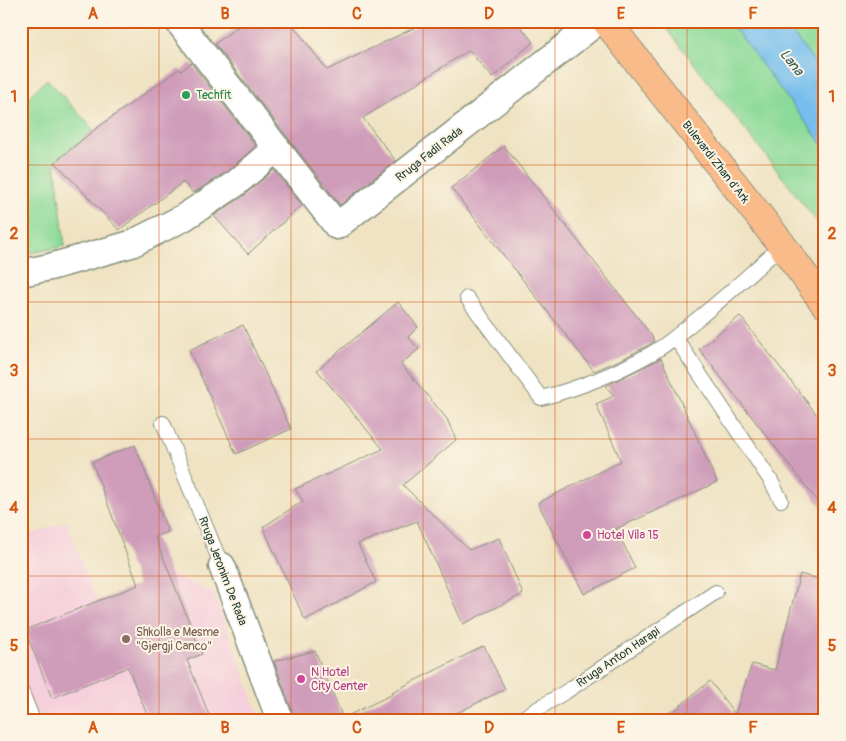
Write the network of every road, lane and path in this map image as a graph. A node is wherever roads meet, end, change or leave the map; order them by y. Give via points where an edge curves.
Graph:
1 (598, 21) edge
2 (606, 21) edge
3 (190, 26) edge
4 (277, 148) junction
5 (782, 245) junction
6 (21, 273) edge
7 (468, 298) dead end
8 (825, 304) edge
9 (675, 337) junction
10 (163, 423) dead end
11 (781, 500) dead end
12 (222, 566) joint
13 (716, 592) dead end
14 (21, 690) edge
15 (33, 720) edge
16 (280, 720) edge
17 (519, 720) edge

1 - 4 street, Rruga Fadil Rada via 337,226
2 - 5 main road, Bulevardi Zhan d'Ark
3 - 4 street, Rruga Fadil Rada
4 - 6 street via 235,184 183,218 140,240
5 - 8 main road, Bulevardi Zhan d'Ark
5 - 9 lane
7 - 9 lane via 542,398 606,376 653,353
9 - 11 lane via 771,480
10 - 12 lane, Rruga Jeronim De Rada
12 - 16 street, Rruga Jeronim De Rada
13 - 17 lane, Rruga Anton Harapi
14 - 15 lane

